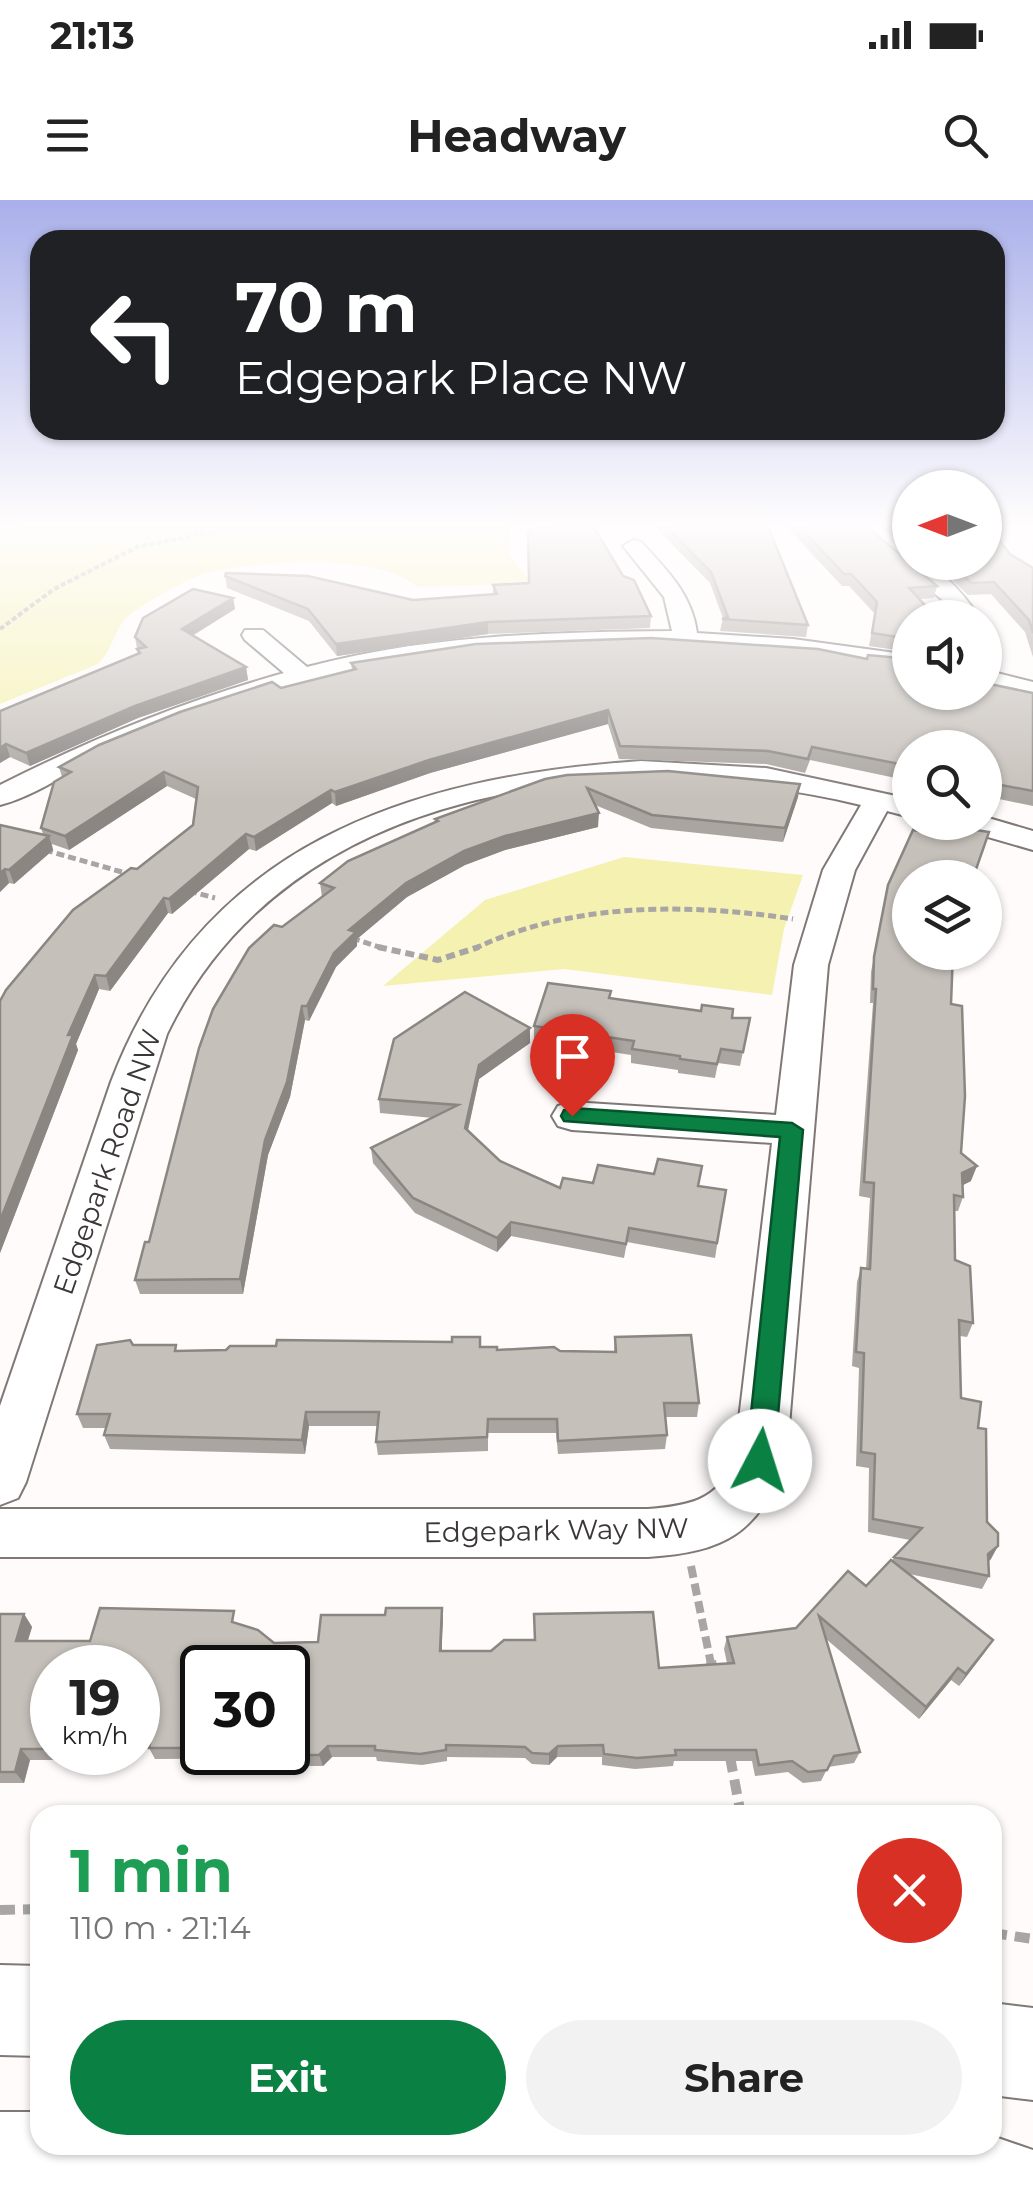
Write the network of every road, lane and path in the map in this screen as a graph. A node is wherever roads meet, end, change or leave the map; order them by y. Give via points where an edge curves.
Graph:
1 (683, 617) edge
2 (254, 635) dead end
3 (684, 637) junction
4 (892, 659) edge
5 (301, 675) junction
6 (1002, 682) edge
7 (1033, 690) edge
8 (0, 796) edge
9 (892, 804) edge
10 (892, 806) edge
11 (1002, 832) edge
12 (1033, 841) edge
13 (36, 848) edge
14 (144, 878) edge
15 (180, 888) edge
16 (246, 906) junction
17 (820, 924) junction
18 (344, 936) edge
19 (572, 1116) dead end
20 (792, 1130) junction
21 (0, 1482) edge
22 (682, 1532) junction
23 (0, 1533) edge
24 (716, 1686) edge
25 (726, 1742) edge
26 (739, 1805) edge
27 (0, 1910) edge
28 (30, 1910) edge
29 (1002, 1934) edge
30 (1033, 1939) edge
31 (0, 2010) edge
32 (30, 2011) edge
33 (1002, 2050) edge
34 (1033, 2054) edge
35 (0, 2160) edge
36 (1002, 2186) edge

1 - 3 street
2 - 5 street
3 - 4 street
3 - 5 street via 490,643
5 - 8 street via 147,724
6 - 7 street
9 - 16 street, Edgepark Road NW via 720,772 596,771 535,778 435,801 344,838
10 - 17 street, Edgepark Way NW via 840,870
11 - 12 street
13 - 14 path
15 - 16 path
16 - 21 street, Edgepark Road NW via 194,959 151,1029
17 - 18 path via 669,908 530,925 447,960
17 - 20 street, Edgepark Way NW
19 - 20 street
20 - 22 street, Edgepark Way NW via 760,1461 737,1506 714,1523
22 - 23 street, Edgepark Way NW
22 - 24 path
25 - 26 path
27 - 28 path
29 - 30 path
31 - 32 street
33 - 34 street
35 - 36 street via 795,2166

